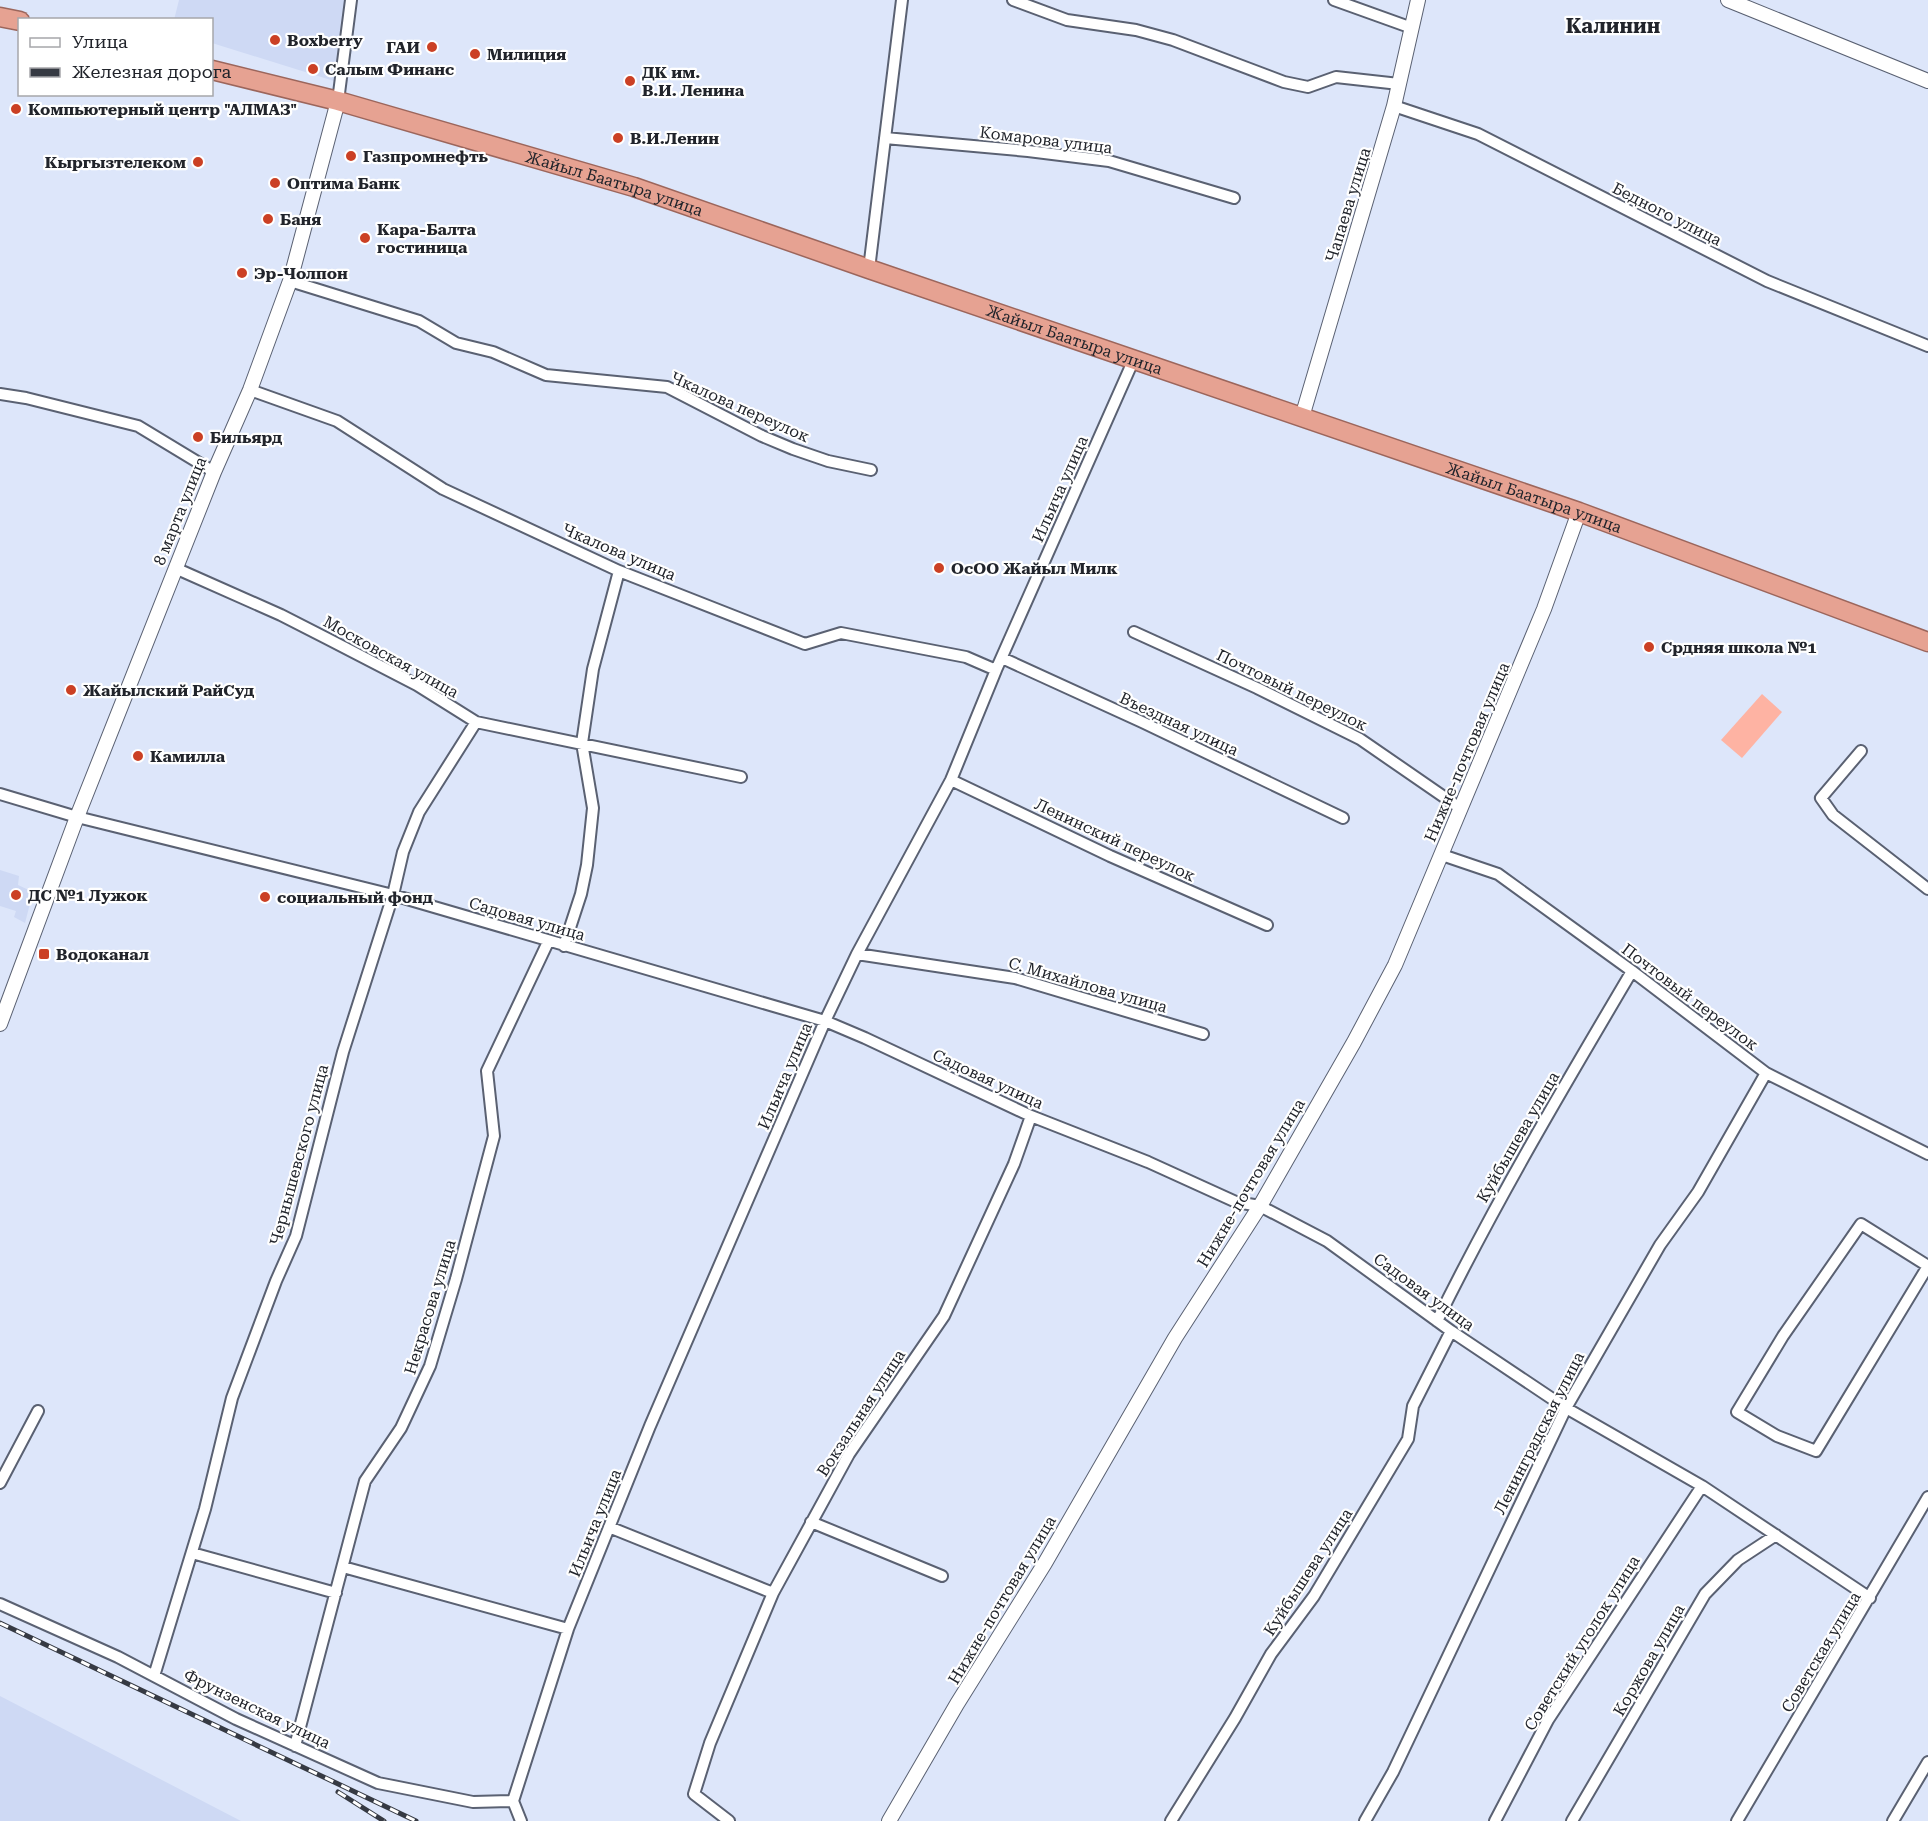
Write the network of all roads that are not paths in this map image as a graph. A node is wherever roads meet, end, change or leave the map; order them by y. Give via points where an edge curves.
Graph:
1 (351, 0) edge
2 (902, 0) edge
3 (1013, 0) edge
4 (1334, 0) edge
5 (1418, 0) edge
6 (1728, 0) edge
7 (0, 16) edge
8 (18, 20) edge
9 (1412, 28) junction
10 (213, 70) edge
11 (1928, 81) edge
12 (1399, 84) junction
13 (338, 101) junction
14 (1394, 106) junction
15 (885, 138) junction
16 (1234, 198) dead end
17 (868, 269) junction
18 (290, 281) junction
19 (1928, 346) edge
20 (1134, 359) junction
21 (250, 390) junction
22 (0, 394) edge
23 (1302, 417) junction
24 (871, 470) dead end
25 (214, 472) junction
26 (1576, 520) junction
27 (175, 568) junction
28 (619, 571) junction
29 (1134, 632) dead end
30 (1926, 637) edge
31 (1002, 658) junction
32 (996, 670) junction
33 (476, 722) junction
34 (582, 743) junction
35 (1861, 751) dead end
36 (741, 777) dead end
37 (951, 780) junction
38 (0, 794) edge
39 (1460, 808) junction
40 (77, 817) junction
41 (1342, 818) dead end
42 (1442, 855) junction
43 (1928, 889) edge
44 (393, 895) junction
45 (1267, 925) dead end
46 (548, 942) junction
47 (564, 946) junction
48 (857, 954) junction
49 (1632, 971) junction
50 (825, 1021) junction
51 (0, 1024) edge
52 (1203, 1034) dead end
53 (1766, 1073) junction
54 (1031, 1116) junction
55 (1928, 1154) edge
56 (1260, 1206) junction
57 (1928, 1266) edge
58 (1437, 1321) junction
59 (1450, 1331) junction
60 (1566, 1408) junction
61 (38, 1411) dead end
62 (0, 1483) edge
63 (1702, 1486) junction
64 (1928, 1497) edge
65 (811, 1522) junction
66 (609, 1527) junction
67 (1776, 1535) junction
68 (192, 1553) junction
69 (343, 1566) junction
70 (942, 1575) dead end
71 (336, 1593) junction
72 (773, 1593) junction
73 (1870, 1598) junction
74 (0, 1604) edge
75 (568, 1629) junction
76 (154, 1676) junction
77 (295, 1746) junction
78 (1928, 1762) edge
79 (513, 1801) junction
80 (521, 1821) edge
81 (729, 1821) edge
82 (889, 1821) edge
83 (1171, 1821) edge
84 (1365, 1821) edge
85 (1495, 1821) edge
86 (1572, 1821) edge
87 (1737, 1821) edge
88 (1893, 1821) edge

1 - 13 street, 8 марта улица
2 - 15 street
3 - 12 street via 1066,20 1136,30 1173,40 1284,82 1308,87 1336,77
4 - 9 street
5 - 9 street, Чапаева улица
6 - 11 street
7 - 8 highway
9 - 12 street, Чапаева улица
10 - 13 highway, Жайыл Баатыра улица
12 - 14 street, Чапаева улица
13 - 17 highway, Жайыл Баатыра улица via 634,187
13 - 18 street, 8 марта улица
14 - 19 street, Бедного улица via 1478,134 1767,281
14 - 23 street, Чапаева улица
15 - 16 street, Комарова улица via 1109,161
15 - 17 street
17 - 20 highway, Жайыл Баатыра улица
18 - 21 street, 8 марта улица
18 - 24 street, Чкалова переулок via 419,321 456,344 493,352 546,375 667,387 782,445
20 - 23 highway, Жайыл Баатыра улица
20 - 31 street, Ильича улица
21 - 25 street, 8 марта улица
21 - 28 street, Чкалова улица via 337,421 443,489
22 - 25 street via 138,426
23 - 26 highway, Жайыл Баатыра улица
25 - 27 street, 8 марта улица
26 - 30 highway, Жайыл Баатыра улица
26 - 39 street, Нижне-почтовая улица via 1544,609
27 - 33 street, Московская улица via 280,615 407,680
27 - 40 street, 8 марта улица
28 - 32 street, Чкалова улица via 805,644 841,633 966,657
28 - 34 street via 592,669
29 - 39 street, Почтовый переулок via 1360,739
31 - 32 street, Ильича улица
31 - 41 street, Въездная улица
32 - 37 street, Ильича улица
33 - 34 street, Московская улица
33 - 44 street, Чернышевского улица via 419,812 403,852
34 - 36 street, Московская улица
34 - 47 street via 593,808 581,894
35 - 43 street via 1821,798 1833,814
37 - 45 street, Ленинский переулок
37 - 48 street, Ильича улица
38 - 40 street, Садовая улица
39 - 42 street, Нижне-почтовая улица
40 - 44 street, Садовая улица
40 - 51 street, 8 марта улица
42 - 49 street, Почтовый переулок via 1498,874
42 - 56 street, Нижне-почтовая улица via 1395,965
44 - 46 street, Садовая улица
44 - 68 street, Чернышевского улица via 343,1052 296,1236 232,1398
46 - 47 street, Садовая улица
46 - 69 street, Некрасова улица via 487,1071 494,1136 430,1366 401,1428 365,1481
47 - 50 street, Садовая улица
48 - 50 street, Ильича улица
48 - 52 street, С. Михайлова улица via 1015,978
49 - 53 street, Почтовый переулок
49 - 58 street, Куйбышева улица via 1526,1150
50 - 54 street, Садовая улица
50 - 66 street, Ильича улица
53 - 55 street, Почтовый переулок
53 - 60 street, Ленинградская улица
54 - 56 street, Садовая улица via 1236,1202
54 - 65 street, Вокзальная улица via 1014,1164 944,1316 849,1454
56 - 58 street, Садовая улица via 1327,1241
56 - 82 street, Нижне-почтовая улица via 1175,1338
57 - 57 street via 1816,1452 1777,1436 1737,1412 1861,1224
58 - 59 street, Садовая улица
59 - 60 street, Садовая улица
59 - 83 street, Куйбышева улица via 1413,1406 1408,1439
60 - 63 street, Садовая улица
60 - 84 street, Ленинградская улица via 1393,1772
61 - 62 street
63 - 67 street, Садовая улица
63 - 85 street, Советский уголок улица via 1548,1720
64 - 73 street, Советская улица
65 - 70 street
65 - 72 street, Вокзальная улица
66 - 72 street
66 - 75 street, Ильича улица
67 - 73 street, Садовая улица
67 - 86 street, Коржова улица via 1738,1560 1705,1594
68 - 71 street
68 - 76 street, Чернышевского улица
69 - 71 street, Некрасова улица
69 - 75 street
71 - 77 street, Некрасова улица
72 - 81 street, Вокзальная улица via 710,1743 694,1794
73 - 87 street, Советская улица
74 - 76 street, Фрунзенская улица
75 - 79 street, Ильича улица
76 - 77 street, Фрунзенская улица
77 - 79 street, Фрунзенская улица via 378,1783 473,1802
78 - 88 street
79 - 80 street

